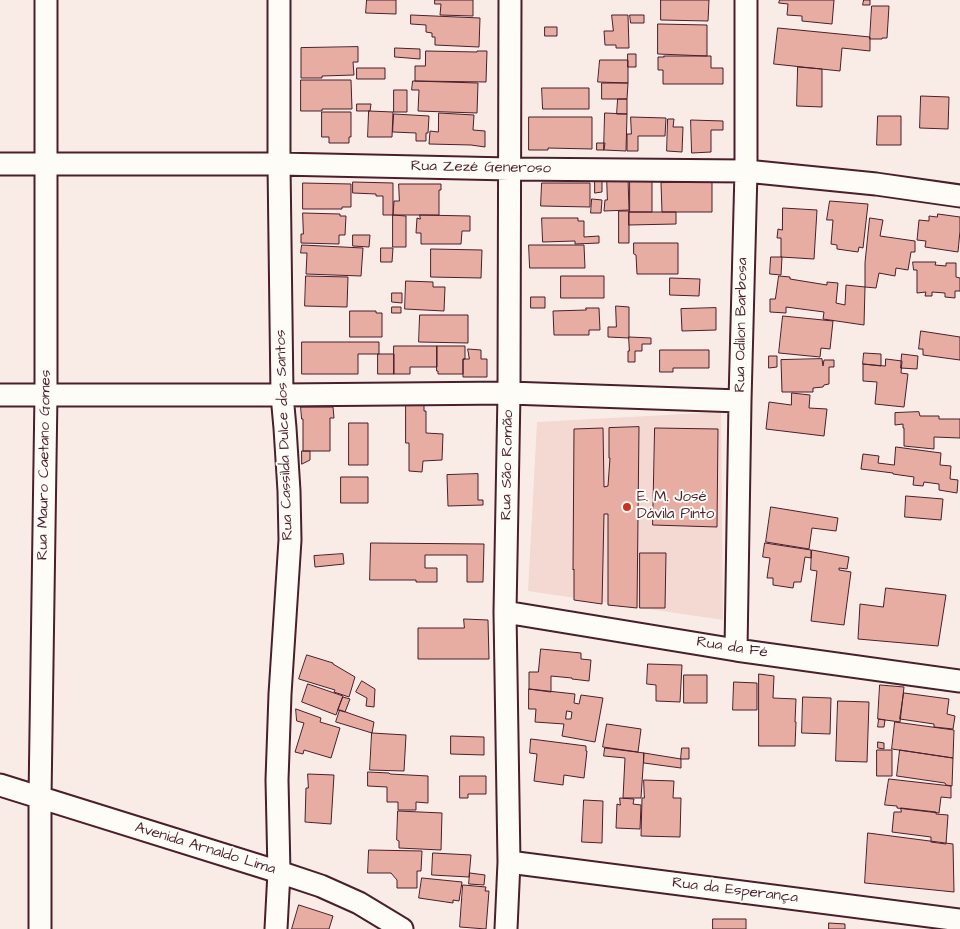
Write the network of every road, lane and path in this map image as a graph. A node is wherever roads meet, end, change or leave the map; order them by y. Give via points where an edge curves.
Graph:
1 (46, 0) edge
2 (279, 0) edge
3 (510, 0) edge
4 (746, 0) edge
5 (0, 164) edge
6 (46, 164) junction
7 (279, 164) junction
8 (510, 169) junction
9 (746, 171) junction
10 (960, 196) edge
11 (509, 393) junction
12 (46, 394) junction
13 (0, 395) edge
14 (282, 395) junction
15 (740, 401) junction
16 (504, 612) junction
17 (736, 650) junction
18 (960, 681) edge
19 (0, 785) edge
20 (40, 798) junction
21 (509, 862) junction
22 (279, 872) junction
23 (960, 920) edge
24 (40, 929) edge
25 (276, 929) edge
26 (402, 929) edge
27 (506, 929) edge

1 - 6 street, Rua Mauro Caetano Gomes
2 - 7 street, Rua Cassilda Dulce dos Santos
3 - 8 street, Rua São Romão
4 - 9 street, Rua Odilon Barbosa
5 - 6 street, Rua Zezé Generoso
6 - 7 street, Rua Zezé Generoso
6 - 12 street, Rua Mauro Caetano Gomes
7 - 8 street, Rua Zezé Generoso
7 - 14 street, Rua Cassilda Dulce dos Santos
8 - 9 street, Rua Zezé Generoso
8 - 11 street, Rua São Romão
9 - 10 street, Rua Zezé Generoso
9 - 15 street, Rua Odilon Barbosa
11 - 14 street
11 - 15 street
11 - 16 street, Rua São Romão
12 - 13 street
12 - 14 street
12 - 20 street, Rua Mauro Caetano Gomes
14 - 22 street, Rua Cassilda Dulce dos Santos via 290,491 290,540 277,780
15 - 17 street, Rua Odilon Barbosa
16 - 17 street, Rua da Fé
16 - 21 street, Rua São Romão
17 - 18 street, Rua da Fé
19 - 20 street, Avenida Arnaldo Lima
20 - 22 street, Avenida Arnaldo Lima
20 - 24 street, Rua Mauro Caetano Gomes
21 - 23 street, Rua da Esperança
21 - 27 street, Rua São Romão
22 - 25 street, Rua Cassilda Dulce dos Santos
22 - 26 street, Avenida Arnaldo Lima via 359,903

